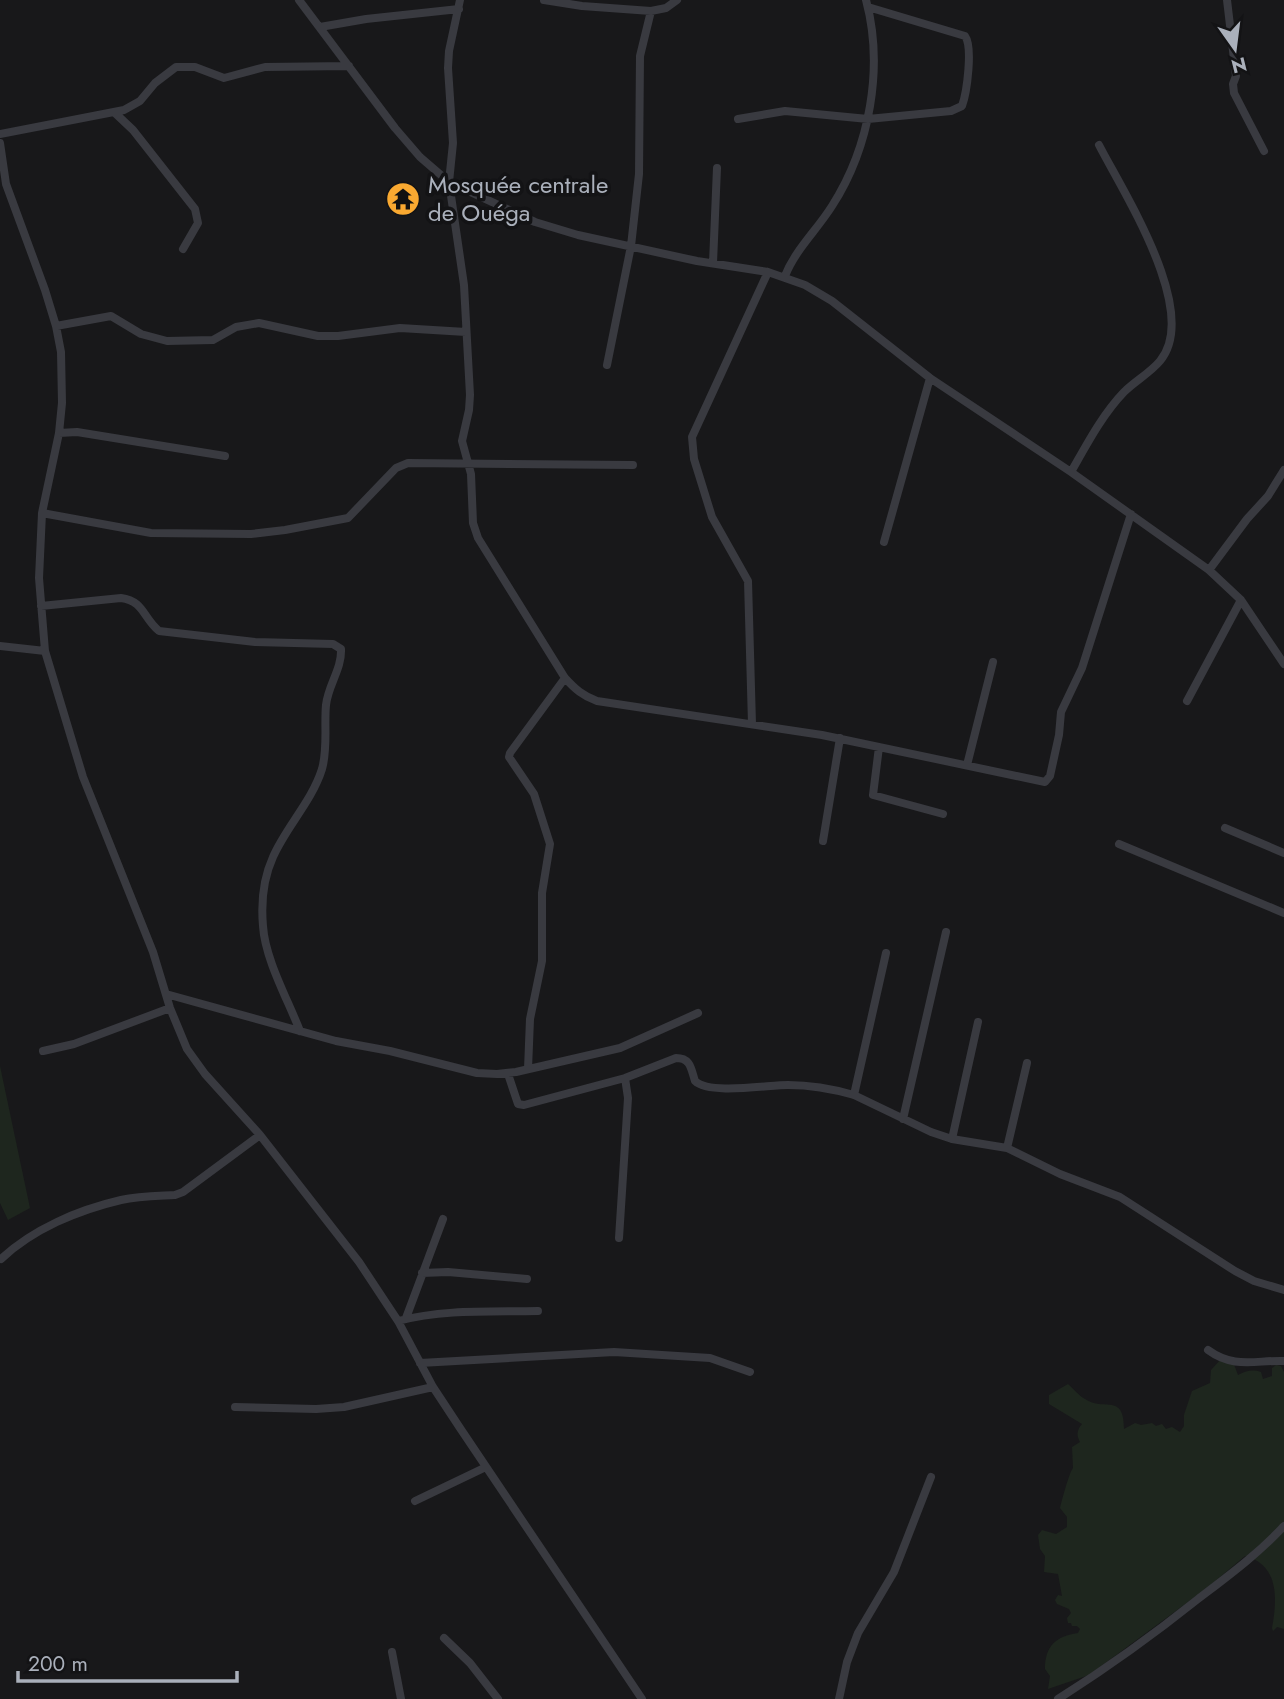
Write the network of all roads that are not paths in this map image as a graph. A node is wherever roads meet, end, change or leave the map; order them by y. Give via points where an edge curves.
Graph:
1 (299, 0) edge
2 (544, 0) edge
3 (677, 0) edge
4 (1227, 0) edge
5 (867, 4) edge
6 (459, 5) edge
7 (651, 12) junction
8 (320, 27) junction
9 (349, 66) junction
10 (115, 113) junction
11 (738, 119) dead end
12 (868, 119) junction
13 (0, 134) edge
14 (0, 143) edge
15 (1099, 145) dead end
16 (1264, 151) dead end
17 (717, 168) dead end
18 (449, 182) junction
19 (3, 187) edge
20 (631, 246) junction
21 (183, 249) dead end
22 (713, 263) junction
23 (768, 272) junction
24 (785, 276) junction
25 (56, 326) junction
26 (466, 332) junction
27 (607, 365) dead end
28 (930, 378) junction
29 (59, 433) junction
30 (225, 456) dead end
31 (467, 462) junction
32 (633, 465) dead end
33 (1284, 470) edge
34 (1071, 471) junction
35 (42, 513) junction
36 (1131, 514) junction
37 (884, 542) dead end
38 (1209, 570) junction
39 (1241, 600) junction
40 (41, 606) junction
41 (0, 646) edge
42 (45, 651) junction
43 (993, 662) dead end
44 (1284, 664) edge
45 (565, 678) junction
46 (1188, 701) dead end
47 (752, 724) junction
48 (840, 738) junction
49 (879, 747) junction
50 (967, 765) junction
51 (943, 814) dead end
52 (1225, 828) dead end
53 (823, 841) dead end
54 (1119, 844) dead end
55 (1284, 853) edge
56 (1284, 913) edge
57 (946, 932) dead end
58 (886, 953) dead end
59 (166, 994) junction
60 (170, 1007) junction
61 (698, 1013) dead end
62 (978, 1022) dead end
63 (300, 1031) junction
64 (43, 1051) dead end
65 (1027, 1063) dead end
66 (528, 1069) junction
67 (508, 1074) junction
68 (625, 1079) junction
69 (854, 1095) junction
70 (903, 1119) junction
71 (260, 1135) junction
72 (952, 1139) junction
73 (1007, 1148) junction
74 (443, 1219) dead end
75 (619, 1238) dead end
76 (1, 1259) edge
77 (422, 1273) junction
78 (527, 1279) dead end
79 (1284, 1290) edge
80 (538, 1311) dead end
81 (402, 1320) junction
82 (1209, 1350) dead end
83 (1284, 1361) edge
84 (420, 1363) junction
85 (750, 1373) dead end
86 (433, 1387) junction
87 (235, 1407) dead end
88 (486, 1467) junction
89 (931, 1477) dead end
90 (415, 1501) dead end
91 (1284, 1527) edge
92 (444, 1638) dead end
93 (392, 1652) dead end
94 (401, 1699) edge
95 (498, 1699) edge
96 (642, 1699) edge
97 (839, 1699) edge
98 (1058, 1699) edge

1 - 8 street
2 - 7 street
3 - 7 street
4 - 16 street via 1237,76 1234,93
5 - 12 street via 874,33
5 - 12 street via 965,36 970,44 962,106
6 - 8 street
6 - 18 street via 448,68 453,143
7 - 20 street via 640,56 639,174
8 - 9 street
9 - 10 street via 265,67 224,78 195,67 176,67 134,106
9 - 18 street via 420,157
10 - 13 street
10 - 21 street via 195,209 198,223
11 - 12 street via 786,111
12 - 24 street via 845,185 791,260
14 - 19 street
15 - 34 street via 1162,268 1172,325 1170,345 1161,360 1107,412
17 - 22 street
18 - 20 street via 534,222
18 - 26 street
19 - 25 street
20 - 22 street
20 - 27 street
22 - 23 street
23 - 24 street
23 - 47 street via 692,437 712,517 748,581
24 - 28 street via 832,301
25 - 26 street via 111,316 141,334 167,341 213,340 236,327 259,323 338,337 400,328
25 - 29 street via 63,380
26 - 31 street via 469,410 462,441
28 - 34 street
28 - 37 street
29 - 30 street
29 - 35 street
31 - 32 street
31 - 35 street via 408,463 396,468 348,518 285,530 150,533
31 - 45 street via 478,538
33 - 38 street
34 - 36 street
35 - 40 street
36 - 38 street
36 - 50 street via 1082,668 1061,712 1050,776 1038,782
38 - 39 street
39 - 44 street
39 - 46 street
40 - 42 street
40 - 63 street via 130,599 159,631 255,642 333,644 341,649 326,704 322,767 272,859 263,888 263,929
41 - 42 street
42 - 59 street via 83,777
43 - 50 street
45 - 47 street via 597,701
45 - 66 street via 509,757 534,794 550,844
47 - 48 street
48 - 49 street
48 - 53 street
49 - 50 street
49 - 51 street via 873,795
52 - 55 street
54 - 56 street
57 - 70 street
58 - 69 street
59 - 60 street
59 - 63 street
60 - 64 street via 74,1044
60 - 71 street via 187,1049
61 - 66 street via 620,1048
62 - 72 street
63 - 67 street via 477,1073
65 - 73 street
66 - 67 street
67 - 68 street via 518,1104 524,1105
68 - 69 street via 684,1058 695,1081 704,1087 786,1085
68 - 75 street via 628,1098
69 - 70 street
70 - 72 street
71 - 76 street via 183,1192 121,1200 74,1216 42,1229
71 - 81 street
72 - 73 street
73 - 79 street via 1120,1197 1235,1271
74 - 77 street
77 - 78 street
77 - 81 street
80 - 81 street via 449,1312
81 - 84 street
82 - 83 street via 1234,1362
84 - 85 street via 614,1352 710,1358
84 - 86 street
86 - 87 street via 344,1407
86 - 88 street
88 - 90 street
88 - 96 street
89 - 97 street via 894,1572 858,1633
91 - 98 street via 1153,1634
92 - 95 street
93 - 94 street

